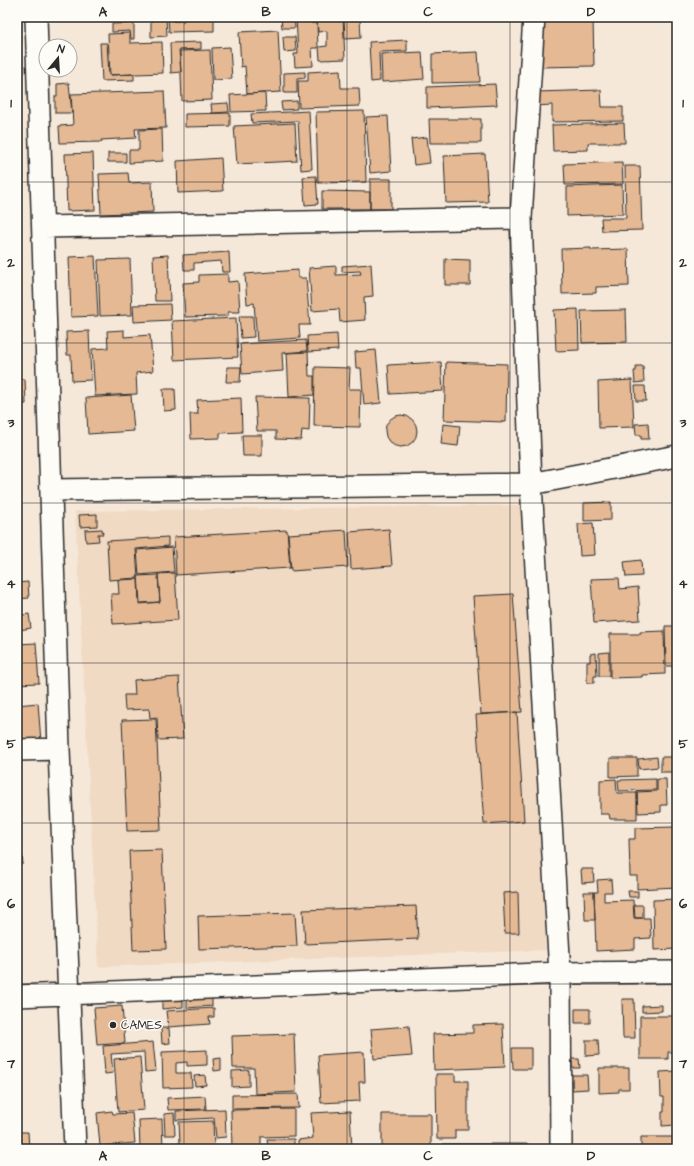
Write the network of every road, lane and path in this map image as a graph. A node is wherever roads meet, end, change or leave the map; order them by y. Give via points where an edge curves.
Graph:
1 (36, 17) edge
2 (534, 17) edge
3 (521, 218) junction
4 (43, 226) junction
5 (677, 456) edge
6 (531, 484) junction
7 (51, 490) junction
8 (59, 749) junction
9 (17, 750) edge
10 (677, 972) edge
11 (560, 973) junction
12 (69, 993) junction
13 (17, 996) edge
14 (75, 1149) edge
15 (561, 1149) edge

1 - 4 street
2 - 3 street
3 - 4 street
3 - 6 street
4 - 7 street
5 - 6 street
6 - 7 street
6 - 11 street
7 - 8 street
8 - 9 street
8 - 12 street
10 - 11 street
11 - 12 street
11 - 15 street
12 - 13 street
12 - 14 street

